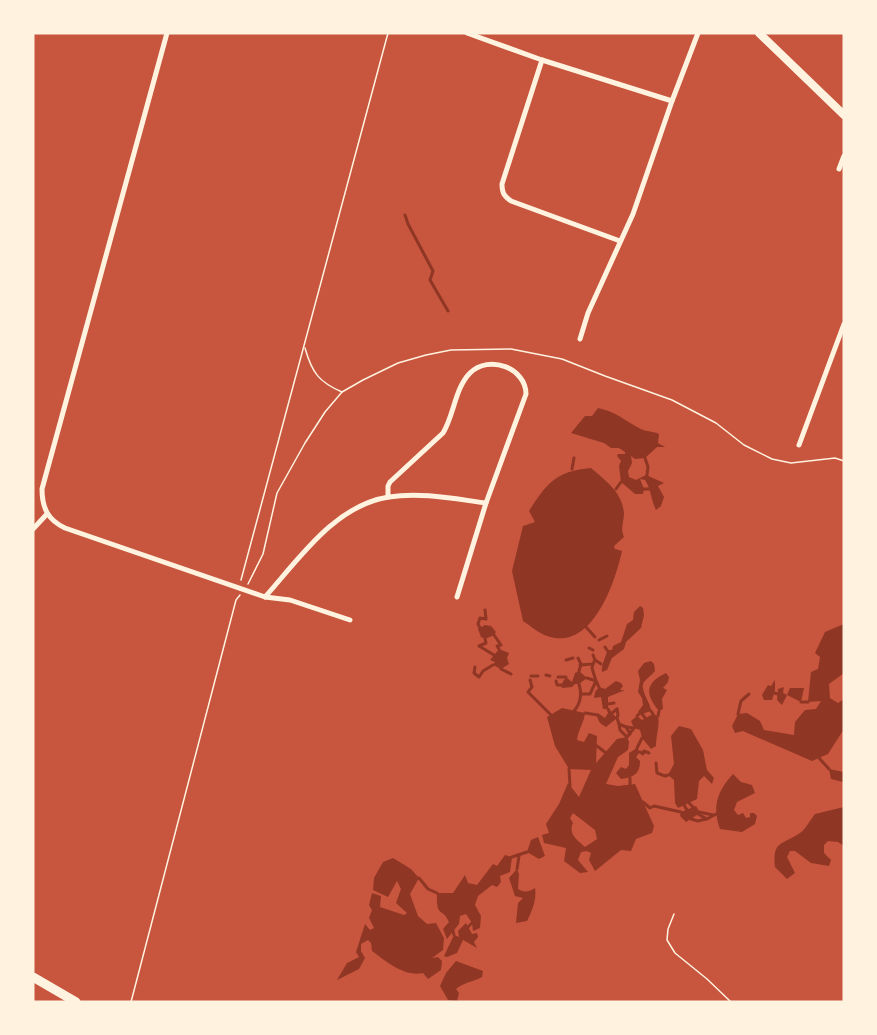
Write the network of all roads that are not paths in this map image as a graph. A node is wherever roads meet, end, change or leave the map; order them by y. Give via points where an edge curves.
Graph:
1 (167, 33) edge
2 (469, 33) edge
3 (698, 33) edge
4 (759, 33) edge
5 (542, 60) junction
6 (672, 101) junction
7 (844, 115) edge
8 (844, 156) edge
9 (839, 170) dead end
10 (620, 241) junction
11 (844, 324) edge
12 (580, 339) dead end
13 (799, 445) dead end
14 (388, 497) junction
15 (486, 503) junction
16 (46, 514) junction
17 (33, 529) edge
18 (265, 597) junction
19 (457, 597) dead end
20 (350, 621) dead end
21 (33, 977) edge
22 (76, 1002) edge

1 - 16 street via 42,489
2 - 5 street
3 - 6 street
4 - 7 main road
5 - 6 street
5 - 10 street via 502,191 511,201
6 - 10 street
8 - 9 street
10 - 12 street
11 - 13 street
14 - 15 street via 413,495
14 - 15 street via 390,482 443,433 465,380 482,365 489,364 513,369 526,386 526,394
14 - 18 street via 340,518
15 - 19 street
16 - 17 street
16 - 18 street via 65,528
18 - 20 street via 290,600
21 - 22 highway

